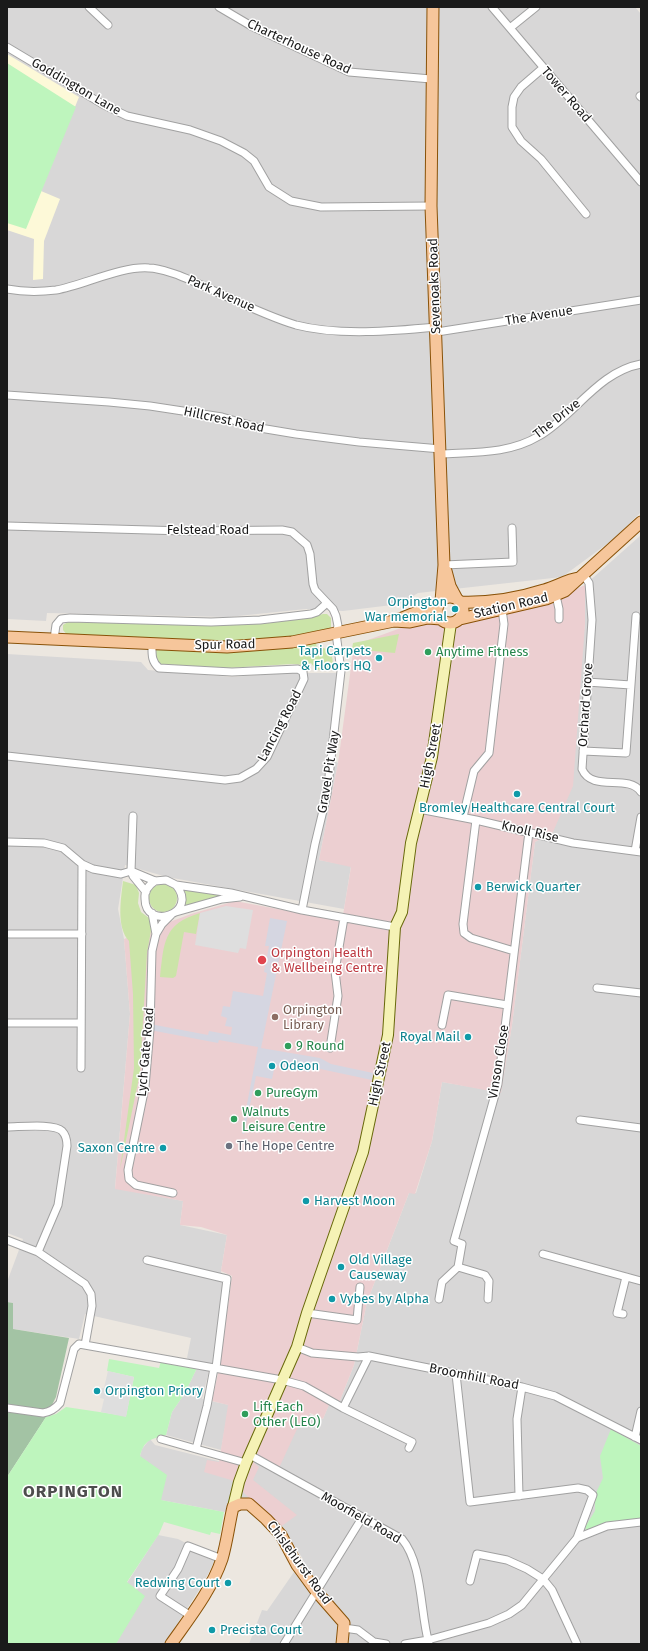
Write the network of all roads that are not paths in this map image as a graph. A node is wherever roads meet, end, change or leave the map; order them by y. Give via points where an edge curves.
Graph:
1 (89, 7) edge
2 (219, 7) edge
3 (433, 7) edge
4 (492, 7) edge
5 (536, 7) edge
6 (108, 25) dead end
7 (510, 28) junction
8 (7, 47) edge
9 (543, 68) junction
10 (431, 79) junction
11 (641, 182) edge
12 (431, 206) junction
13 (586, 214) dead end
14 (7, 289) edge
15 (641, 300) edge
16 (436, 330) junction
17 (641, 364) edge
18 (7, 395) edge
19 (441, 452) junction
20 (641, 522) edge
21 (7, 526) edge
22 (512, 528) dead end
23 (444, 565) junction
24 (581, 576) junction
25 (555, 591) junction
26 (459, 601) junction
27 (327, 603) junction
28 (440, 603) junction
29 (502, 608) junction
30 (636, 616) dead end
31 (559, 618) dead end
32 (451, 620) junction
33 (394, 622) junction
34 (336, 633) junction
35 (7, 636) edge
36 (54, 639) junction
37 (152, 644) junction
38 (587, 682) junction
39 (631, 685) junction
40 (583, 750) junction
41 (7, 756) edge
42 (641, 792) edge
43 (420, 809) junction
44 (133, 816) dead end
45 (641, 816) edge
46 (464, 817) junction
47 (476, 820) junction
48 (529, 832) junction
49 (7, 842) edge
50 (638, 852) edge
51 (82, 864) junction
52 (131, 871) junction
53 (155, 881) junction
54 (176, 885) junction
55 (146, 892) junction
56 (242, 897) junction
57 (302, 910) junction
58 (152, 913) junction
59 (174, 913) junction
60 (344, 918) junction
61 (395, 927) junction
62 (9, 934) dead end
63 (82, 934) junction
64 (156, 934) junction
65 (514, 950) junction
66 (597, 988) dead end
67 (641, 993) edge
68 (507, 1005) junction
69 (7, 1023) edge
70 (81, 1023) junction
71 (442, 1025) dead end
72 (330, 1048) dead end
73 (81, 1068) dead end
74 (580, 1120) dead end
75 (7, 1127) edge
76 (641, 1128) edge
77 (173, 1193) dead end
78 (7, 1240) edge
79 (38, 1252) junction
80 (543, 1254) dead end
81 (147, 1260) dead end
82 (458, 1267) junction
83 (626, 1277) junction
84 (641, 1282) edge
85 (360, 1287) dead end
86 (439, 1299) dead end
87 (488, 1299) dead end
88 (307, 1313) junction
89 (623, 1314) dead end
90 (86, 1345) junction
91 (297, 1347) junction
92 (369, 1356) junction
93 (215, 1368) junction
94 (456, 1374) junction
95 (282, 1380) junction
96 (522, 1387) junction
97 (7, 1408) edge
98 (343, 1408) junction
99 (641, 1412) edge
100 (638, 1438) edge
101 (161, 1439) dead end
102 (409, 1448) dead end
103 (196, 1449) junction
104 (248, 1459) junction
105 (239, 1482) junction
106 (519, 1496) junction
107 (249, 1504) junction
108 (233, 1507) junction
109 (362, 1518) junction
110 (641, 1522) edge
111 (577, 1538) junction
112 (222, 1559) junction
113 (543, 1579) junction
114 (470, 1581) dead end
115 (316, 1591) junction
116 (191, 1616) junction
117 (344, 1628) junction
118 (429, 1642) edge
119 (171, 1644) edge
120 (284, 1644) edge
121 (342, 1644) edge
122 (386, 1644) edge
123 (405, 1644) edge
124 (576, 1644) edge

1 - 6 street
2 - 10 street, Charterhouse Road via 254,27 349,72
3 - 10 main road, Sevenoaks Road
4 - 7 street, Tower Road
5 - 7 street
7 - 9 street, Tower Road
8 - 12 street, Goddington Lane via 126,116 190,130 244,153 254,161 270,187 291,201 321,207
9 - 11 street, Tower Road
9 - 13 street via 516,94 512,107 512,127
10 - 12 main road, Sevenoaks Road
12 - 16 main road, Sevenoaks Road
14 - 16 street, Park Avenue via 57,290 134,269 148,268 178,275 274,318 298,325 333,330
15 - 16 street, The Avenue
16 - 19 main road, Sevenoaks Road
17 - 19 street, The Drive via 605,380 547,430 523,444 503,450
18 - 19 street, Hillcrest Road via 150,406 222,417 260,428 296,434
19 - 23 main road, Sevenoaks Road
20 - 24 main road, Station Road
21 - 27 street, Felstead Road via 292,532 307,545 313,584 318,595
22 - 23 street via 513,562
23 - 26 main road, Sevenoaks Road via 450,586
23 - 28 main road, Sevenoaks Road
24 - 25 main road, Station Road via 566,580
24 - 38 street, Orchard Grove via 589,583 592,620
25 - 26 main road, Station Road via 483,602
25 - 29 main road, Station Road via 546,599
25 - 31 street via 560,609
26 - 28 main road via 448,598
26 - 32 main road via 463,610
27 - 34 street, Felstead Road via 336,616
27 - 36 street, Spur Road via 311,614 260,620 211,622 61,619 56,625
28 - 32 main road via 438,612
28 - 33 main road, Spur Road via 408,614
29 - 32 main road, Station Road
29 - 46 street via 504,624 489,752 474,771
30 - 39 street
32 - 33 main road, Spur Road via 428,618
32 - 43 street, High Street via 451,636 432,757
33 - 34 main road, Spur Road
34 - 37 main road, Spur Road via 261,645 227,647
34 - 57 street, Gravel Pit Way via 341,677 331,771
35 - 36 main road, Spur Road
36 - 37 main road, Spur Road
37 - 41 street, Lancing Road via 152,658 159,668 232,672 298,669 303,672 304,679 267,757 256,769 240,778 225,780
38 - 39 street
38 - 40 street, Orchard Grove
39 - 40 street via 626,754
40 - 42 street, Orchard Grove via 582,769 590,780 627,784 638,787
43 - 46 street, Knoll Rise
43 - 61 street, High Street via 411,843 402,912
44 - 52 street
45 - 50 street
46 - 47 street, Knoll Rise
47 - 48 street, Knoll Rise
47 - 65 street via 464,933 471,938
48 - 50 street, Knoll Rise
48 - 65 street, Vinson Close
49 - 51 street via 44,843 63,848
51 - 52 street via 93,869 121,874
51 - 63 street
52 - 53 street
52 - 55 street
53 - 54 street via 166,880
53 - 55 street
54 - 56 street
54 - 59 street via 182,899
55 - 58 street via 146,905
56 - 57 street
56 - 59 street via 222,899
57 - 60 street
58 - 59 street via 163,917
58 - 64 street, Lych Gate Road
59 - 64 street, Lych Gate Road
60 - 61 street
60 - 72 street via 335,971 338,996
61 - 88 street, High Street via 388,1035 365,1143
62 - 63 street
63 - 70 street
64 - 77 street, Lych Gate Road via 152,951 145,1087 128,1170 129,1179 136,1185
65 - 68 street, Vinson Close
66 - 67 street
68 - 71 street via 448,995
68 - 82 street, Vinson Close via 498,1084 454,1241 462,1244
69 - 70 street
70 - 73 street
74 - 76 street
75 - 79 street via 53,1127 62,1131 66,1137 67,1146 58,1205
78 - 79 street
79 - 90 street via 85,1284 92,1306
80 - 83 street
81 - 93 street via 227,1279
82 - 86 street via 442,1282
82 - 87 street via 485,1275 489,1281
83 - 84 street
83 - 89 street via 618,1313
85 - 88 street via 357,1320
88 - 91 street, High Street
90 - 93 street
90 - 97 street via 79,1344 74,1349 60,1403 56,1407 43,1413
91 - 92 street, Broomhill Road via 312,1353
91 - 95 street, High Street
92 - 94 street, Broomhill Road
92 - 98 street
93 - 95 street
93 - 103 street
94 - 96 street, Broomhill Road
94 - 106 street via 470,1502
95 - 98 street via 304,1386
95 - 104 street, High Street
96 - 100 street, Broomhill Road via 555,1396
96 - 106 street via 518,1419
98 - 102 street via 412,1442
99 - 100 street
101 - 103 street, Moorfield Road
103 - 104 street, Moorfield Road
104 - 105 street, High Street
104 - 109 street, Moorfield Road
105 - 107 street, Chislehurst Road
105 - 108 street, High Street
106 - 111 street via 578,1488 588,1490 593,1495
107 - 108 main road
107 - 115 main road, Chislehurst Road via 281,1535
108 - 112 main road, High Street
109 - 115 street
109 - 118 street, Moorfield Road via 402,1539 410,1548
110 - 111 street via 607,1526
111 - 113 street
112 - 116 main road, High Street via 206,1593
112 - 116 street via 188,1546 178,1569 160,1596
113 - 114 street via 507,1560 477,1554
113 - 118 street via 522,1605 509,1614 490,1623
113 - 124 street via 552,1590
115 - 117 main road, Chislehurst Road via 341,1619
115 - 120 street
116 - 119 main road, High Street
117 - 121 main road
117 - 122 street via 358,1630 374,1642
118 - 123 street

